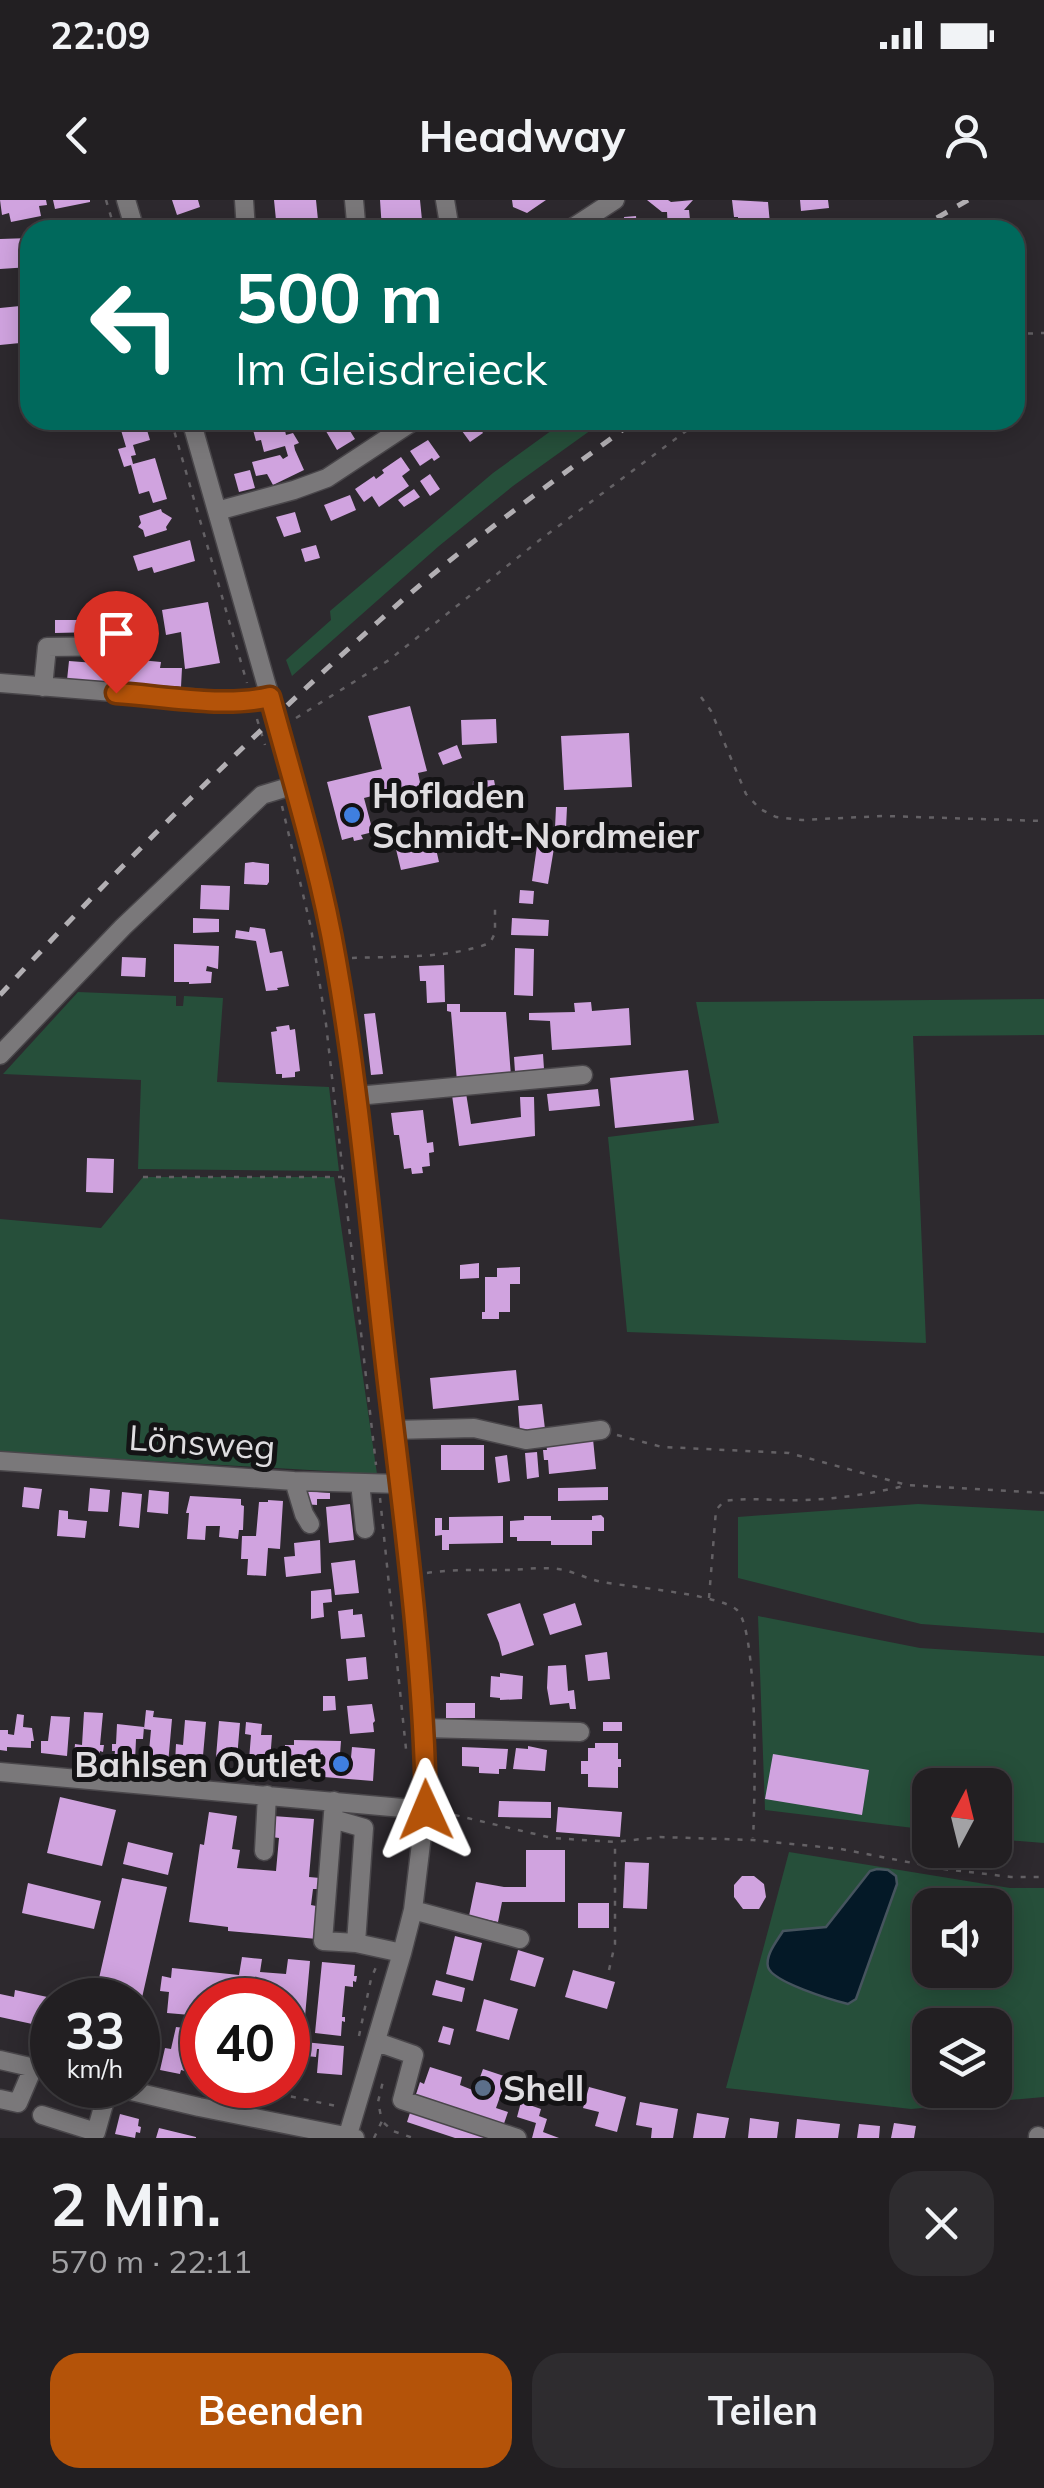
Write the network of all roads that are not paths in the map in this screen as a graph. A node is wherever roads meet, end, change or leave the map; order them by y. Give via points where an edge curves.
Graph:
1 (615, 200) edge
2 (584, 220) edge
3 (194, 430) edge
4 (400, 430) edge
5 (217, 511) junction
6 (130, 646) dead end
7 (0, 682) edge
8 (43, 687) junction
9 (261, 699) junction
10 (287, 787) junction
11 (0, 1055) edge
12 (583, 1075) dead end
13 (357, 1096) junction
14 (393, 1430) junction
15 (601, 1430) road end
16 (0, 1462) edge
17 (294, 1481) junction
18 (369, 1484) junction
19 (400, 1484) junction
20 (310, 1524) dead end
21 (365, 1530) dead end
22 (424, 1728) junction
23 (580, 1732) dead end
24 (0, 1772) edge
25 (267, 1796) junction
26 (333, 1810) junction
27 (426, 1810) junction
28 (264, 1850) dead end
29 (413, 1910) junction
30 (520, 1939) dead end
31 (356, 1944) junction
32 (393, 1950) junction
33 (368, 2041) junction
34 (0, 2060) edge
35 (30, 2067) edge
36 (30, 2077) edge
37 (160, 2098) edge
38 (0, 2099) edge
39 (102, 2108) edge
40 (42, 2115) dead end
41 (96, 2135) edge
42 (350, 2137) edge
43 (517, 2138) edge

1 - 2 street
3 - 5 street
4 - 5 street via 327,478
5 - 9 street
6 - 8 street via 47,646
7 - 8 street
8 - 9 street
9 - 10 street via 278,726
10 - 11 street via 262,795
10 - 13 street via 313,852
12 - 13 street
13 - 14 street
14 - 15 street via 474,1428 526,1440
14 - 19 street
16 - 17 street, Lönsweg
17 - 18 street, Lönsweg
17 - 20 street
18 - 19 street, Lönsweg
18 - 21 street
19 - 22 street
22 - 23 street
22 - 27 street
24 - 25 street
25 - 26 street
25 - 28 street
26 - 27 street
26 - 31 street via 364,1828
26 - 31 street via 324,1941
27 - 29 street
29 - 30 street
29 - 32 street
31 - 32 street
32 - 33 street
33 - 42 street
33 - 43 street via 414,2055 402,2100
34 - 35 street
36 - 38 street via 18,2104
37 - 42 street
39 - 41 street
40 - 41 street

